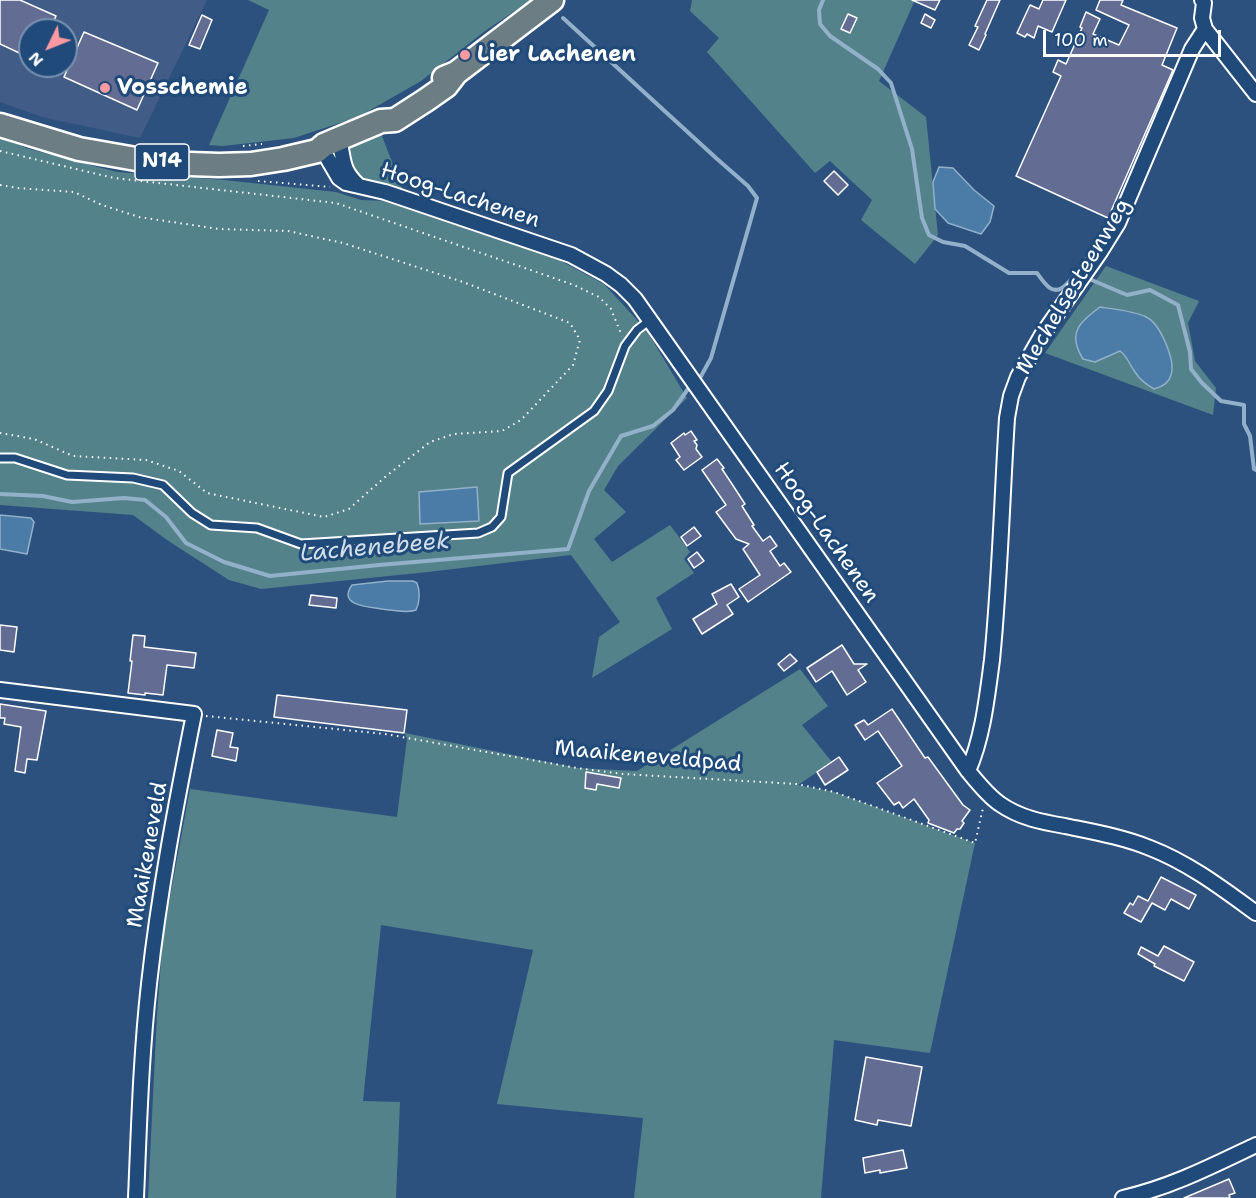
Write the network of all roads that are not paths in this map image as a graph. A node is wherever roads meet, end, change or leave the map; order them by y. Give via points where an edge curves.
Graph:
1 (552, 0) edge
2 (1202, 0) edge
3 (1204, 29) junction
4 (1256, 94) edge
5 (0, 112) edge
6 (0, 125) edge
7 (331, 142) junction
8 (650, 321) junction
9 (0, 458) edge
10 (0, 690) edge
11 (968, 771) junction
12 (1256, 913) edge
13 (1256, 1145) edge
14 (136, 1198) edge
15 (1124, 1198) edge

1 - 7 main road, N14 via 456,73 388,111 381,121
2 - 3 street
3 - 4 street
3 - 11 street, Mechelsesteenweg via 1118,223 1042,335 1011,396 1006,418 991,663 983,720
5 - 7 main road, N14 via 57,131 165,151 241,153 314,140
6 - 7 main road, N14 via 79,149 190,164 283,159 317,151
7 - 8 street, Hoog-Lachenen via 325,154 346,183 384,192 571,255 621,285
8 - 9 lane via 625,346 608,391 594,411 508,473 501,518 478,533 301,544 257,528 211,525 163,485 133,478 67,475 15,458
8 - 11 street, Hoog-Lachenen
10 - 14 street, Maaikeneveld via 195,714 161,892 149,985
11 - 12 street, Hoog-Lachenen via 986,792 1016,813 1151,848 1220,886
13 - 15 street via 1183,1179

